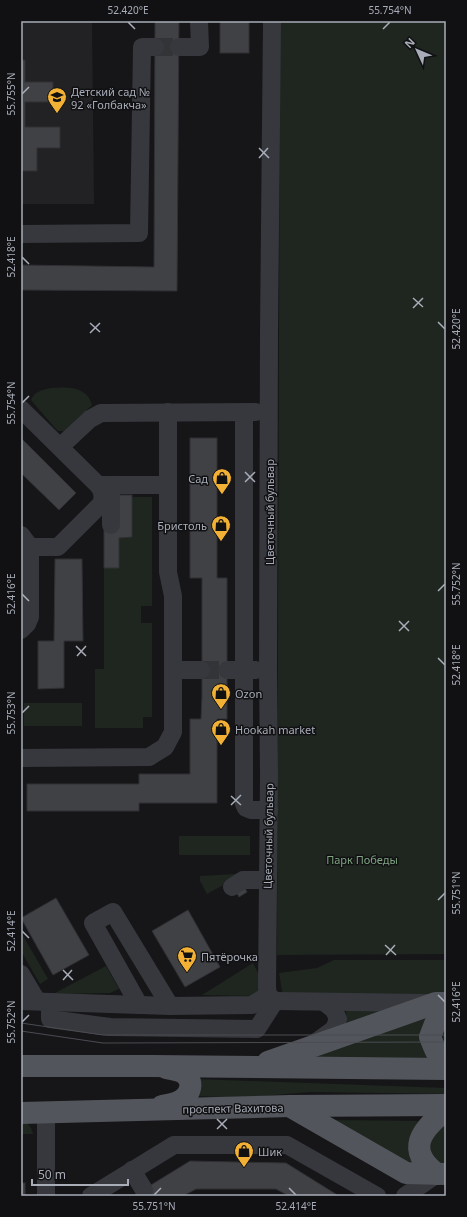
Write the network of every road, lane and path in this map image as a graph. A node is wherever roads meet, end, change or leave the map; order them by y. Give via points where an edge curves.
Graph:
1 (199, 21) edge
2 (272, 21) edge
3 (146, 42) dead end
4 (179, 47) tunnel mouth
5 (21, 234) edge
6 (21, 409) edge
7 (168, 412) junction
8 (244, 412) junction
9 (269, 412) junction
10 (60, 447) junction
11 (244, 480) junction
12 (269, 480) junction
13 (105, 485) junction
14 (168, 485) junction
15 (111, 525) dead end
16 (26, 541) edge
17 (21, 630) edge
18 (173, 670) junction
19 (202, 670) tunnel mouth
20 (236, 670) junction
21 (268, 670) junction
22 (21, 758) edge
23 (269, 810) junction
24 (268, 880) junction
25 (232, 887) dead end
26 (21, 974) edge
27 (272, 998) junction
28 (324, 1002) junction
29 (36, 1004) edge
30 (139, 1006) junction
31 (170, 1006) junction
32 (443, 1006) edge
33 (310, 1047) junction
34 (446, 1063) edge
35 (21, 1066) edge
36 (152, 1066) junction
37 (254, 1067) junction
38 (446, 1069) edge
39 (446, 1105) edge
40 (290, 1106) junction
41 (148, 1110) junction
42 (446, 1110) edge
43 (21, 1113) edge
44 (46, 1113) junction
45 (132, 1170) junction
46 (442, 1174) edge
47 (144, 1190) dead end
48 (46, 1196) edge
49 (91, 1196) edge
50 (377, 1196) edge
51 (406, 1196) edge

1 - 4 street via 200,47
2 - 9 street, Цветочный бульвар
3 - 5 street via 139,233
6 - 10 street
7 - 8 street
7 - 10 street via 101,413 90,419
7 - 14 street
8 - 9 street
8 - 11 street
9 - 12 street, Цветочный бульвар
10 - 13 street
11 - 12 street
11 - 20 street
12 - 21 street, Цветочный бульвар
13 - 14 street
13 - 15 street
13 - 16 street via 101,504 58,547
14 - 18 street via 168,572 173,596
16 - 17 street via 30,618
18 - 19 street
18 - 22 street via 173,732 165,747 154,755
20 - 21 street
20 - 23 street via 244,804 250,810
21 - 23 street, Цветочный бульвар
23 - 24 street, Цветочный бульвар
24 - 25 street via 243,880
24 - 27 street, Цветочный бульвар via 267,986
26 - 29 street
27 - 28 street
27 - 29 street via 257,1029 110,1027 50,1019
27 - 31 street via 252,1005
28 - 32 street
28 - 33 street via 334,1010 338,1019 334,1029
29 - 30 street
30 - 31 street
30 - 31 street via 94,923 113,912
32 - 33 main road
32 - 34 main road via 430,1037 436,1052
33 - 37 main road
35 - 36 main road
36 - 37 main road
36 - 41 main road via 181,1072 189,1078 191,1087 188,1095 179,1102
37 - 38 main road
39 - 40 main road, проспект Вахитова
40 - 41 main road, проспект Вахитова
40 - 46 main road via 406,1173
41 - 44 main road, проспект Вахитова
42 - 46 main road via 423,1132 420,1142 422,1160 429,1168
43 - 44 main road, проспект Вахитова
44 - 48 street
45 - 47 street
45 - 49 street
45 - 50 street via 174,1145 287,1145
46 - 51 street

